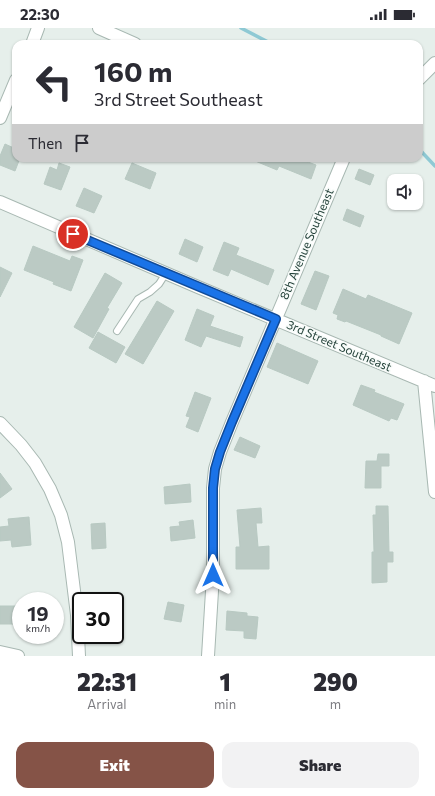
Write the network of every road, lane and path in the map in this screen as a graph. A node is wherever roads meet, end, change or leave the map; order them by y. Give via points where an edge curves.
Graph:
1 (38, 28) edge
2 (99, 28) edge
3 (34, 40) edge
4 (126, 40) edge
5 (435, 63) edge
6 (423, 75) edge
7 (12, 90) edge
8 (0, 118) edge
9 (342, 162) edge
10 (0, 202) edge
11 (166, 272) junction
12 (276, 319) junction
13 (117, 331) dead end
14 (424, 382) junction
15 (435, 386) edge
16 (0, 423) edge
17 (435, 492) edge
18 (0, 652) edge
19 (18, 656) edge
20 (79, 656) edge
21 (208, 656) edge

1 - 3 street
2 - 4 street
5 - 6 street
7 - 8 street
9 - 12 street, 8th Avenue Southeast
10 - 11 street, 3rd Street Southeast
11 - 12 street, 3rd Street Southeast
11 - 13 lane via 150,292 138,299
12 - 14 street, 3rd Street Southeast
12 - 21 street, 8th Avenue Southeast via 215,469
14 - 15 street, 3rd Street Southeast
14 - 17 street
16 - 20 street via 35,463 61,515 68,542
18 - 19 street

